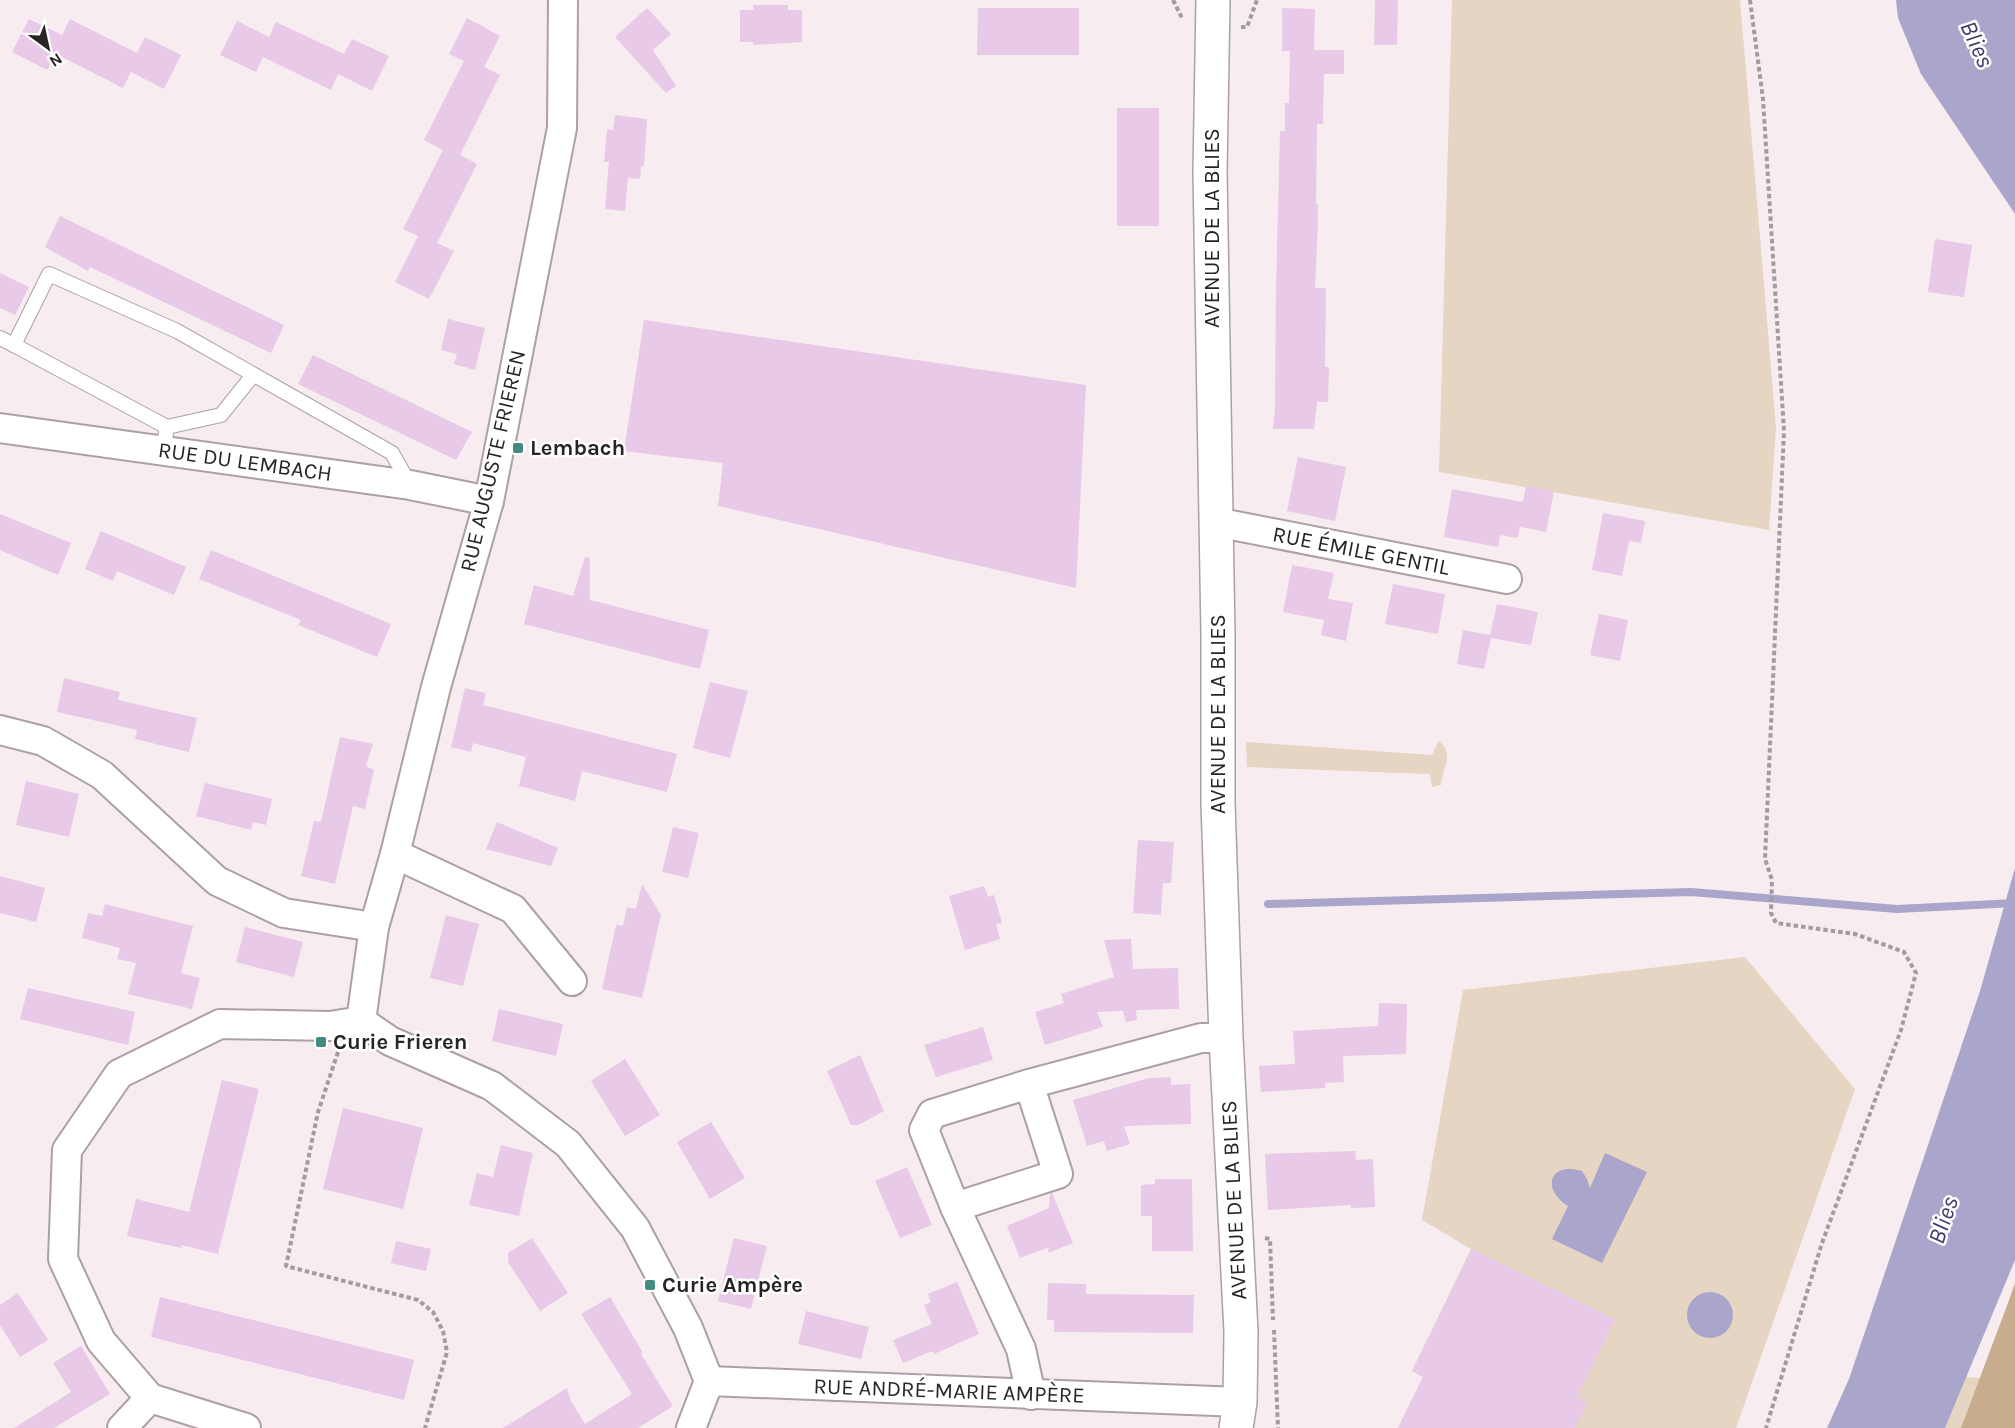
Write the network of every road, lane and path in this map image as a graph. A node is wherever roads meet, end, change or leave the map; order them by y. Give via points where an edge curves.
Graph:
1 (563, 0) edge
2 (1213, 0) edge
3 (1750, 0) edge
4 (0, 338) edge
5 (14, 345) junction
6 (253, 375) junction
7 (0, 429) edge
8 (165, 439) junction
9 (410, 485) junction
10 (489, 501) junction
11 (1216, 522) junction
12 (1507, 579) dead end
13 (0, 730) edge
14 (395, 854) junction
15 (374, 927) junction
16 (572, 981) dead end
17 (354, 1022) junction
18 (1226, 1038) junction
19 (1029, 1084) junction
20 (955, 1208) junction
21 (709, 1381) junction
22 (1031, 1395) junction
23 (150, 1398) junction
24 (1238, 1415) edge
25 (122, 1428) edge
26 (246, 1428) edge
27 (425, 1428) edge
28 (691, 1428) edge
29 (1766, 1428) edge

1 - 10 street, RUE AUGUSTE FRIEREN via 562,128
2 - 11 main road, AVENUE DE LA BLIES via 1210,173
3 - 29 path via 1763,99 1784,431 1765,859 1772,880 1771,913 1776,923 1854,934 1904,952 1916,973 1901,1030 1822,1243
4 - 5 lane
5 - 6 lane via 49,274 177,332
5 - 8 lane
6 - 8 lane via 221,415
6 - 9 lane via 392,453
7 - 8 street, RUE DU LEMBACH
8 - 9 street, RUE DU LEMBACH
9 - 10 street, RUE DU LEMBACH
10 - 14 street, RUE AUGUSTE FRIEREN via 436,687
11 - 12 street, RUE ÉMILE GENTIL
11 - 18 main road, AVENUE DE LA BLIES via 1218,803
13 - 15 street via 43,741 102,775 217,881 284,913
14 - 15 street, RUE AUGUSTE FRIEREN
14 - 16 street via 513,909
15 - 17 street, RUE AUGUSTE FRIEREN
17 - 21 street via 492,1086 568,1144 634,1228 688,1328
17 - 23 street via 330,1026 220,1024 120,1074 67,1150 63,1259 101,1341
17 - 27 path via 318,1112 286,1266 418,1300 433,1312 443,1331 447,1352
18 - 19 street via 1201,1038
18 - 24 main road, AVENUE DE LA BLIES via 1240,1332
19 - 20 street via 1058,1174
19 - 20 street via 932,1114 924,1131
20 - 22 street via 1021,1349
21 - 22 street, RUE ANDRÉ-MARIE AMPÈRE
21 - 28 street
22 - 24 street, RUE ANDRÉ-MARIE AMPÈRE
23 - 25 street
23 - 26 street

